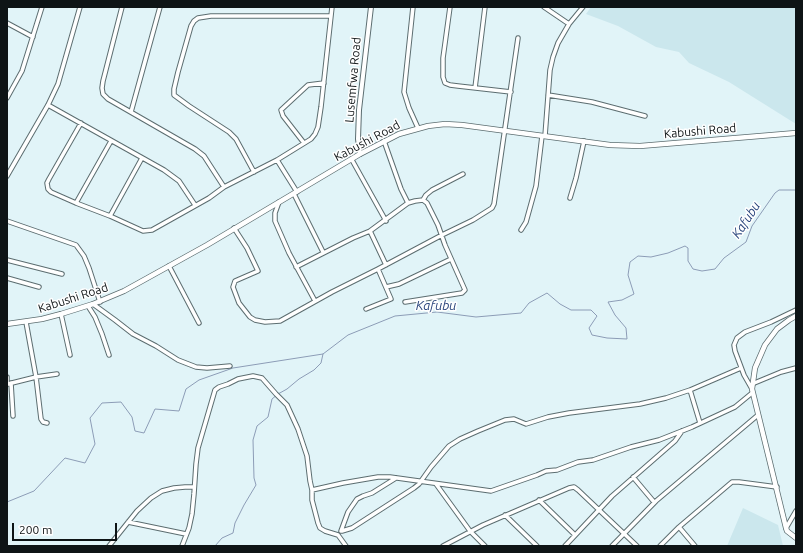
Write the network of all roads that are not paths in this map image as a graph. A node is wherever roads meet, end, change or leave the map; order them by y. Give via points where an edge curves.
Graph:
1 (42, 7) edge
2 (80, 7) edge
3 (122, 7) edge
4 (160, 7) edge
5 (332, 7) edge
6 (371, 7) edge
7 (413, 7) edge
8 (450, 7) edge
9 (485, 7) edge
10 (544, 7) edge
11 (583, 7) edge
12 (331, 16) junction
13 (7, 23) edge
14 (569, 24) junction
15 (33, 37) junction
16 (518, 38) dead end
17 (324, 83) junction
18 (476, 88) junction
19 (511, 92) junction
20 (548, 95) junction
21 (7, 98) edge
22 (48, 105) junction
23 (131, 112) junction
24 (645, 116) dead end
25 (80, 123) junction
26 (418, 128) junction
27 (505, 131) junction
28 (796, 133) edge
29 (543, 136) junction
30 (111, 141) junction
31 (384, 141) junction
32 (584, 141) junction
33 (304, 143) junction
34 (360, 154) junction
35 (142, 158) junction
36 (277, 160) junction
37 (352, 160) junction
38 (254, 172) junction
39 (463, 174) dead end
40 (7, 176) edge
41 (224, 187) junction
42 (295, 193) junction
43 (570, 198) dead end
44 (423, 200) junction
45 (279, 202) junction
46 (76, 203) junction
47 (408, 203) junction
48 (195, 205) junction
49 (110, 216) junction
50 (7, 221) edge
51 (386, 221) junction
52 (234, 228) junction
53 (521, 230) dead end
54 (370, 231) junction
55 (442, 235) junction
56 (323, 252) junction
57 (451, 259) junction
58 (7, 260) edge
59 (386, 264) junction
60 (169, 266) junction
61 (296, 267) junction
62 (378, 269) junction
63 (62, 274) dead end
64 (7, 278) edge
65 (39, 287) dead end
66 (386, 287) junction
67 (100, 302) junction
68 (315, 302) junction
69 (405, 302) dead end
70 (90, 305) junction
71 (366, 309) dead end
72 (796, 310) edge
73 (61, 314) junction
74 (796, 316) edge
75 (781, 317) junction
76 (26, 322) junction
77 (199, 323) dead end
78 (784, 323) junction
79 (7, 324) edge
80 (70, 355) dead end
81 (109, 355) dead end
82 (230, 366) dead end
83 (741, 368) junction
84 (796, 368) edge
85 (57, 374) dead end
86 (7, 377) edge
87 (36, 377) junction
88 (8, 384) edge
89 (752, 389) junction
90 (690, 390) junction
91 (758, 415) junction
92 (13, 416) dead end
93 (47, 423) dead end
94 (700, 423) junction
95 (683, 430) junction
96 (633, 477) junction
97 (396, 478) junction
98 (421, 481) junction
99 (436, 484) junction
100 (777, 487) junction
101 (194, 488) junction
102 (312, 490) junction
103 (539, 500) junction
104 (654, 502) junction
105 (599, 510) junction
106 (796, 511) edge
107 (505, 515) junction
108 (128, 522) junction
109 (679, 527) junction
110 (786, 528) junction
111 (342, 530) junction
112 (470, 531) junction
113 (186, 534) junction
114 (623, 534) junction
115 (338, 535) junction
116 (575, 535) junction
117 (796, 538) edge
118 (109, 546) edge
119 (182, 546) edge
120 (346, 546) edge
121 (443, 546) edge
122 (485, 546) edge
123 (537, 546) edge
124 (565, 546) edge
125 (612, 546) edge
126 (637, 546) edge
127 (660, 546) edge
128 (696, 546) edge

1 - 15 street
2 - 22 street via 64,68
3 - 23 street via 102,88 108,99
4 - 23 street
5 - 12 street
6 - 34 street, Lusemfwa Road via 359,110
7 - 26 street via 404,92
8 - 18 street via 443,77 445,83 450,85
9 - 18 street
10 - 14 street
11 - 14 street
12 - 17 street
12 - 38 street via 211,16 198,18 191,26 174,95 229,132 236,139
13 - 15 street
14 - 20 street via 556,46
15 - 21 street via 22,71
16 - 19 street
17 - 33 street via 318,127 315,134
17 - 33 street via 308,85 281,110
18 - 19 street
19 - 27 street
20 - 24 street via 592,102
20 - 29 street
22 - 25 street
22 - 40 street
23 - 41 street via 204,156
25 - 30 street
25 - 46 street via 47,183 51,192
26 - 27 main road, Kabushi Road via 445,124
26 - 31 main road, Kabushi Road
27 - 29 main road, Kabushi Road
27 - 55 street via 492,208
28 - 32 main road, Kabushi Road via 640,146
29 - 32 main road, Kabushi Road
29 - 53 street via 536,186 526,222
30 - 35 street
30 - 46 street
31 - 34 main road, Kabushi Road
31 - 47 street
32 - 43 street
33 - 36 street
34 - 37 main road, Kabushi Road
35 - 48 street via 179,181
35 - 49 street
36 - 38 street
36 - 42 street
37 - 42 main road, Kabushi Road
37 - 51 street
38 - 41 street
39 - 44 street via 432,190
41 - 48 street
42 - 45 main road, Kabushi Road
42 - 56 street
44 - 47 street
44 - 55 street via 427,203
45 - 52 main road, Kabushi Road
45 - 61 street via 274,218
46 - 49 street
47 - 51 street
48 - 49 street via 148,231
50 - 67 street via 76,245 84,256
51 - 54 street
52 - 60 main road, Kabushi Road
52 - 68 street via 258,271 235,281 233,287 239,303 250,317 265,322 280,321
54 - 56 street
54 - 59 street
55 - 57 street
55 - 59 street
56 - 61 street
57 - 66 street via 399,284
57 - 69 street via 465,288 464,292
58 - 63 street
59 - 62 street
60 - 67 main road, Kabushi Road via 141,283
60 - 77 street
61 - 68 street
62 - 66 street
62 - 68 street
64 - 65 street
66 - 71 street via 391,299
67 - 70 main road, Kabushi Road
70 - 73 main road, Kabushi Road
70 - 81 street
70 - 82 street via 178,360 196,367
72 - 75 street
73 - 76 main road, Kabushi Road
73 - 80 street
74 - 78 main road
75 - 78 street
75 - 83 street via 737,338 734,347
76 - 79 main road, Kabushi Road
76 - 87 street
78 - 89 main road via 773,333 761,352 755,368
83 - 89 street
83 - 90 street
84 - 89 street via 781,372
85 - 87 street
86 - 88 street
87 - 88 street
87 - 93 street via 41,419
88 - 92 street
89 - 91 main road
89 - 94 street via 735,407
90 - 94 street
90 - 98 street via 640,404 564,414 526,424 514,419 505,420 449,446
91 - 100 main road
91 - 104 street
94 - 95 street
95 - 96 street via 675,441
95 - 99 street via 593,460 546,471 491,491
96 - 104 street
96 - 105 street
97 - 98 street
97 - 102 street via 370,478
97 - 111 street via 357,500 348,512
98 - 99 street
98 - 111 street via 379,512 352,528
99 - 112 street
100 - 109 street via 732,482
100 - 110 main road
101 - 102 street via 198,448 217,388 243,377 258,376 287,405 307,456
101 - 108 street via 180,487 159,493 144,503
101 - 113 street via 191,519
102 - 115 street via 313,507 320,528
103 - 105 street via 574,487
103 - 107 street
103 - 116 street
104 - 114 street
105 - 114 street
105 - 116 street
106 - 110 street
107 - 112 street
107 - 123 street
108 - 113 street
108 - 118 street
109 - 127 street
109 - 128 street
110 - 117 main road
111 - 115 street
112 - 121 street
112 - 122 street
113 - 119 street
114 - 125 street
114 - 126 street
115 - 120 street
116 - 124 street

